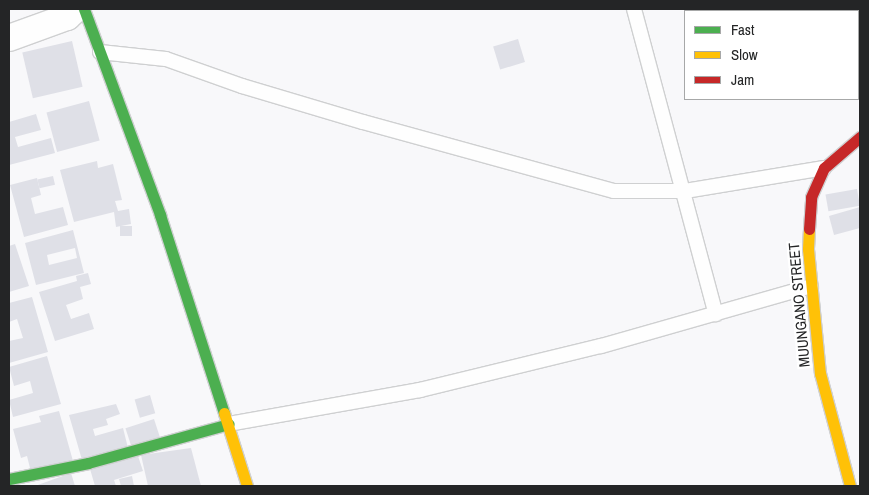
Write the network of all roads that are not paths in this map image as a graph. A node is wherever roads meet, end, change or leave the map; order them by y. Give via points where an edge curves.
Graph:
1 (76, 9) edge
2 (84, 9) edge
3 (634, 9) edge
4 (9, 38) edge
5 (100, 52) junction
6 (860, 136) edge
7 (824, 168) junction
8 (685, 191) junction
9 (811, 286) junction
10 (716, 314) junction
11 (229, 424) junction
12 (9, 480) edge
13 (247, 486) edge
14 (850, 486) edge

1 - 4 street via 67,18
2 - 5 street
3 - 8 lane
5 - 8 lane via 166,59 242,86 363,122 614,191
5 - 11 street via 160,215
6 - 7 street, MUUNGANO STREET
7 - 8 lane
7 - 9 street, MUUNGANO STREET via 812,197 808,248
8 - 10 lane
9 - 10 lane
9 - 14 street, MUUNGANO STREET via 820,373
10 - 11 lane via 420,390
11 - 12 street via 88,463
11 - 13 street

